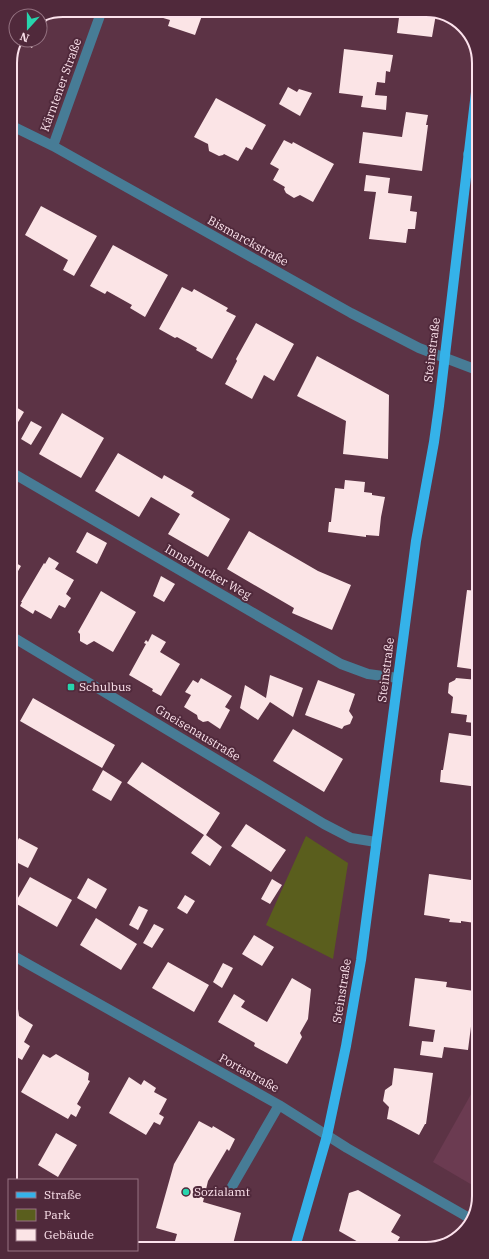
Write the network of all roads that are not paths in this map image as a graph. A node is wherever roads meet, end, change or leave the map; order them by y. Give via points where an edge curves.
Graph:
1 (99, 17) edge
2 (17, 128) edge
3 (53, 146) junction
4 (472, 154) edge
5 (445, 358) junction
6 (472, 368) edge
7 (17, 475) edge
8 (17, 640) edge
9 (398, 678) junction
10 (376, 842) junction
11 (17, 958) edge
12 (279, 1105) junction
13 (327, 1136) junction
14 (230, 1190) dead end
15 (467, 1216) edge
16 (296, 1242) edge

1 - 3 street, Kärntener Straße
2 - 3 street, Bismarckstraße
3 - 5 street, Bismarckstraße via 351,313
4 - 5 main road, Steinstraße
5 - 6 street, Bismarckstraße
5 - 9 main road, Steinstraße
7 - 9 street, Innsbrucker Weg via 341,664 368,674
8 - 10 street, Gneisenaustraße via 324,824 352,838
9 - 10 main road, Steinstraße
10 - 13 main road, Steinstraße via 361,960
11 - 12 street, Portastraße
12 - 13 street, Portastraße
12 - 14 street
13 - 15 street, Portastraße
13 - 16 main road, Steinstraße

